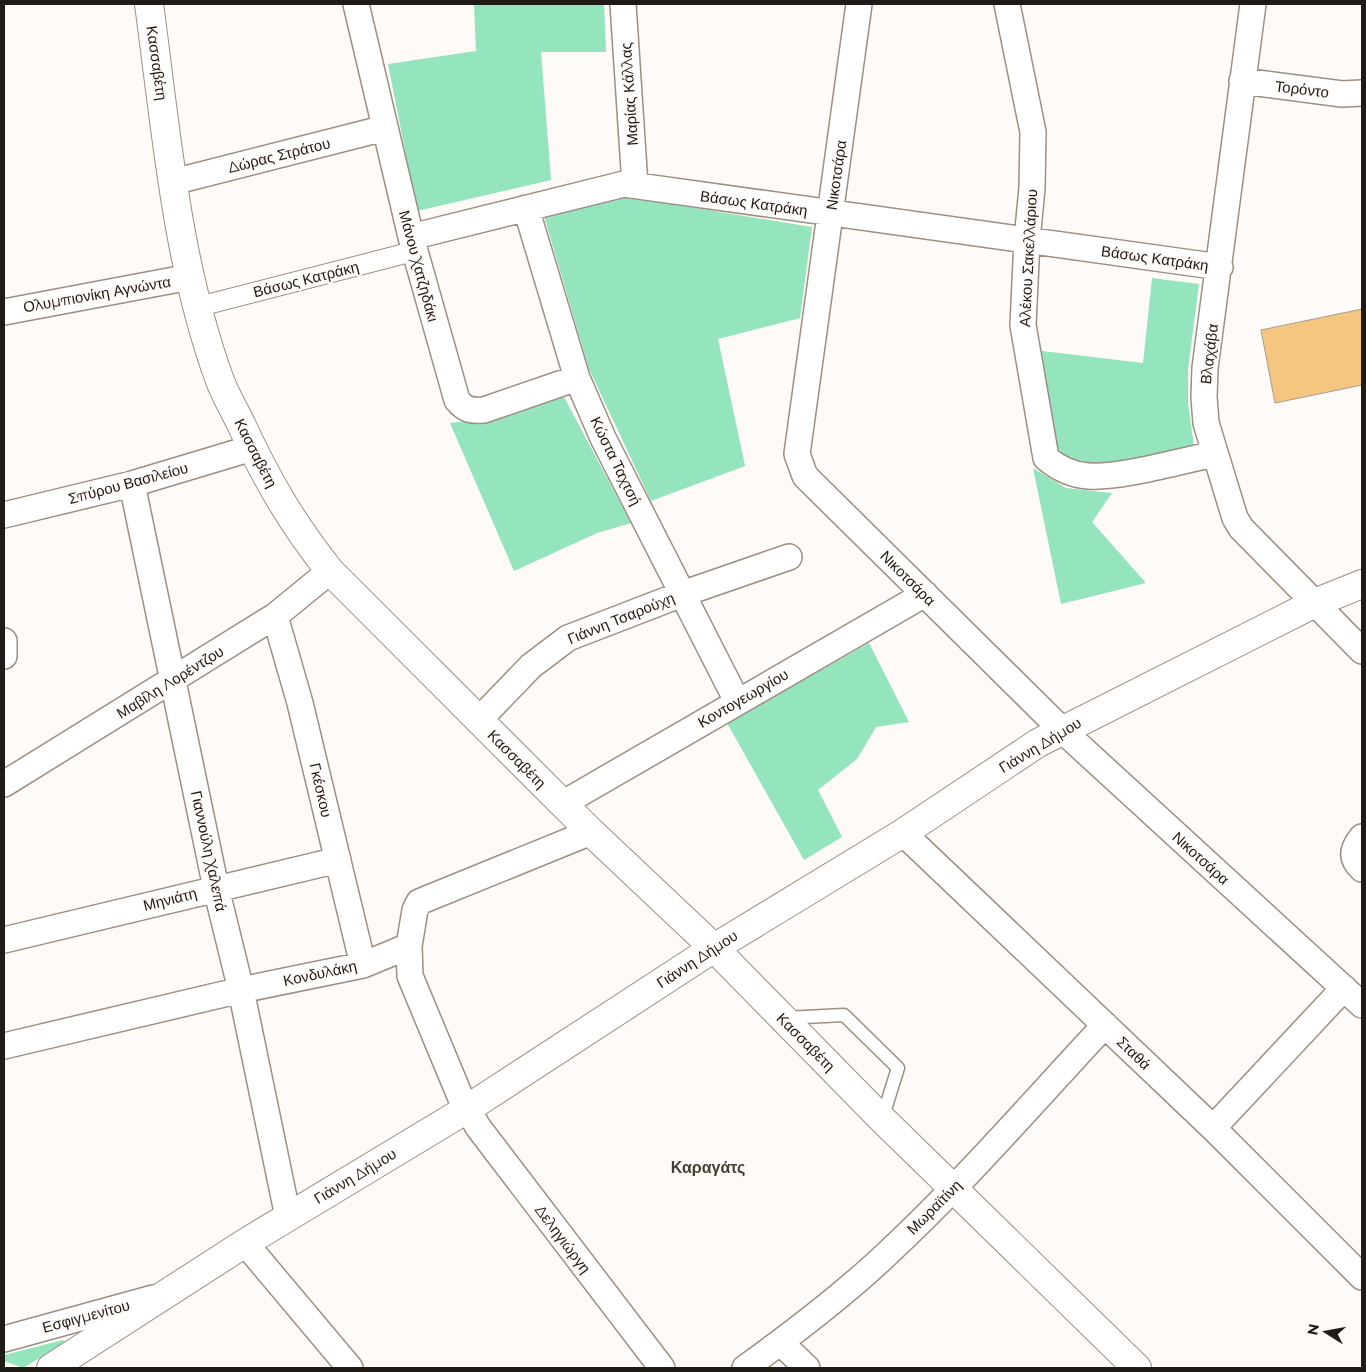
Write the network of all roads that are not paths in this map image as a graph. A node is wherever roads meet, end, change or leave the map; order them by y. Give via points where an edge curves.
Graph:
1 (149, 4) edge
2 (356, 4) edge
3 (623, 4) edge
4 (858, 4) edge
5 (1007, 4) edge
6 (1252, 4) edge
7 (1242, 81) junction
8 (1362, 92) edge
9 (385, 128) junction
10 (173, 182) junction
11 (635, 185) junction
12 (526, 208) junction
13 (831, 214) junction
14 (1026, 240) junction
15 (413, 244) junction
16 (1220, 267) junction
17 (190, 277) junction
18 (197, 307) junction
19 (4, 312) edge
20 (577, 378) junction
21 (252, 448) junction
22 (1215, 454) junction
23 (132, 484) junction
24 (4, 515) edge
25 (789, 557) dead end
26 (330, 571) junction
27 (1362, 584) edge
28 (682, 594) junction
29 (925, 594) junction
30 (1315, 603) junction
31 (275, 616) junction
32 (4, 640) edge
33 (1362, 650) edge
34 (4, 656) edge
35 (174, 681) junction
36 (737, 701) junction
37 (478, 720) junction
38 (1062, 730) junction
39 (4, 784) edge
40 (562, 804) junction
41 (591, 832) junction
42 (903, 833) junction
43 (1362, 837) edge
44 (338, 860) junction
45 (1362, 869) edge
46 (216, 888) junction
47 (4, 940) edge
48 (409, 946) junction
49 (714, 948) junction
50 (363, 965) junction
51 (241, 990) junction
52 (1353, 996) edge
53 (782, 1018) junction
54 (1105, 1025) junction
55 (4, 1046) edge
56 (467, 1109) junction
57 (882, 1119) junction
58 (1213, 1128) junction
59 (953, 1188) junction
60 (288, 1216) junction
61 (245, 1242) junction
62 (1362, 1277) edge
63 (168, 1294) junction
64 (4, 1339) edge
65 (781, 1343) junction
66 (342, 1366) edge
67 (51, 1368) edge
68 (662, 1368) edge
69 (745, 1368) edge
70 (807, 1368) edge
71 (1137, 1368) edge

1 - 10 street, Κασσαβέτη
2 - 9 street, Μάνου Χατζηδάκι
3 - 11 street, Μαρίας Κάλλας
4 - 13 street, Νικοτσάρα
5 - 14 street, Αλέκου Σακελλάριου via 1032,132 1032,188
6 - 7 street, Βλαχάβα
7 - 8 street, Τορόντο via 1342,94
7 - 16 street, Βλαχάβα
9 - 10 street, Δώρας Στράτου
9 - 15 street, Μάνου Χατζηδάκι
10 - 17 street, Κασσαβέτη
11 - 12 street, Βάσως Κατράκη via 609,186
11 - 13 street, Βάσως Κατράκη
12 - 15 street, Βάσως Κατράκη
12 - 20 street, Κώστα Ταχτσή
13 - 14 street, Βάσως Κατράκη
13 - 29 street, Νικοτσάρα via 797,454 805,476
14 - 16 street, Βάσως Κατράκη
14 - 22 street, Αλέκου Σακελλάριου via 1024,336 1046,458 1058,467 1088,476 1112,475
15 - 18 street, Βάσως Κατράκη
15 - 20 street, Μάνου Χατζηδάκι via 452,388 462,407 471,411 484,410
16 - 22 street, Βλαχάβα via 1205,368 1204,397 1206,423
17 - 18 street, Κασσαβέτη
17 - 19 street, Ολυμπιονίκη Αγνώντα
18 - 21 street, Κασσαβέτη via 220,380
20 - 28 street, Κώστα Ταχτσή via 603,438
21 - 23 street, Σπύρου Βασιλείου
21 - 26 street, Κασσαβέτη via 283,508
22 - 30 street, Βλαχάβα via 1241,528
23 - 24 street, Σπύρου Βασιλείου
23 - 35 street, Γιαννούλη Χαλεπά
25 - 28 street, Γιάννη Τσαρούχη
26 - 31 street, Μαβίλη Λορέντζου
26 - 37 street, Κασσαβέτη
27 - 30 street, Γιάννη Δήμου
28 - 36 street, Κώστα Ταχτσή
28 - 37 street, Γιάννη Τσαρούχη via 591,628 553,647
29 - 36 street, Κοντογεωργίου
29 - 38 street, Νικοτσάρα
30 - 33 street, Βλαχάβα
30 - 38 street, Γιάννη Δήμου
31 - 35 street, Μαβίλη Λορέντζου
31 - 44 street, Γκέσκου
32 - 34 street
35 - 39 street, Μαβίλη Λορέντζου
35 - 46 street, Γιαννούλη Χαλεπά
36 - 40 street, Κοντογεωργίου
37 - 40 street, Κασσαβέτη
38 - 42 street, Γιάννη Δήμου
38 - 52 street, Νικοτσάρα
40 - 41 street, Κασσαβέτη
41 - 48 street via 419,902
41 - 49 street, Κασσαβέτη
42 - 49 street, Γιάννη Δήμου
42 - 54 street, Σταθά
43 - 45 street via 1353,850 1353,857
44 - 46 street, Μηνιάτη
44 - 50 street, Γκέσκου
46 - 47 street, Μηνιάτη
46 - 51 street, Γιαννούλη Χαλεπά
48 - 50 street, Κονδυλάκη
48 - 56 street via 410,976
49 - 53 street, Κασσαβέτη
49 - 56 street, Γιάννη Δήμου
50 - 51 street, Κονδυλάκη
51 - 55 street, Κονδυλάκη
51 - 60 street, Γιαννούλη Χαλεπά
52 - 58 street
53 - 57 street, Κασσαβέτη
53 - 57 lane via 844,1015 898,1068
54 - 58 street, Σταθά
54 - 59 street, Μωραϊτίνη
56 - 60 street, Γιάννη Δήμου
56 - 68 street, Δεληγιώργη
57 - 59 street, Κασσαβέτη
58 - 62 street, Σταθά
59 - 65 street, Μωραϊτίνη via 890,1252
59 - 71 street, Κασσαβέτη
60 - 61 street, Γιάννη Δήμου
61 - 63 street, Γιάννη Δήμου
61 - 66 street
63 - 64 street, Εσφιγμενίτου
63 - 67 street, Γιάννη Δήμου
65 - 69 street, Μωραϊτίνη
65 - 70 street

